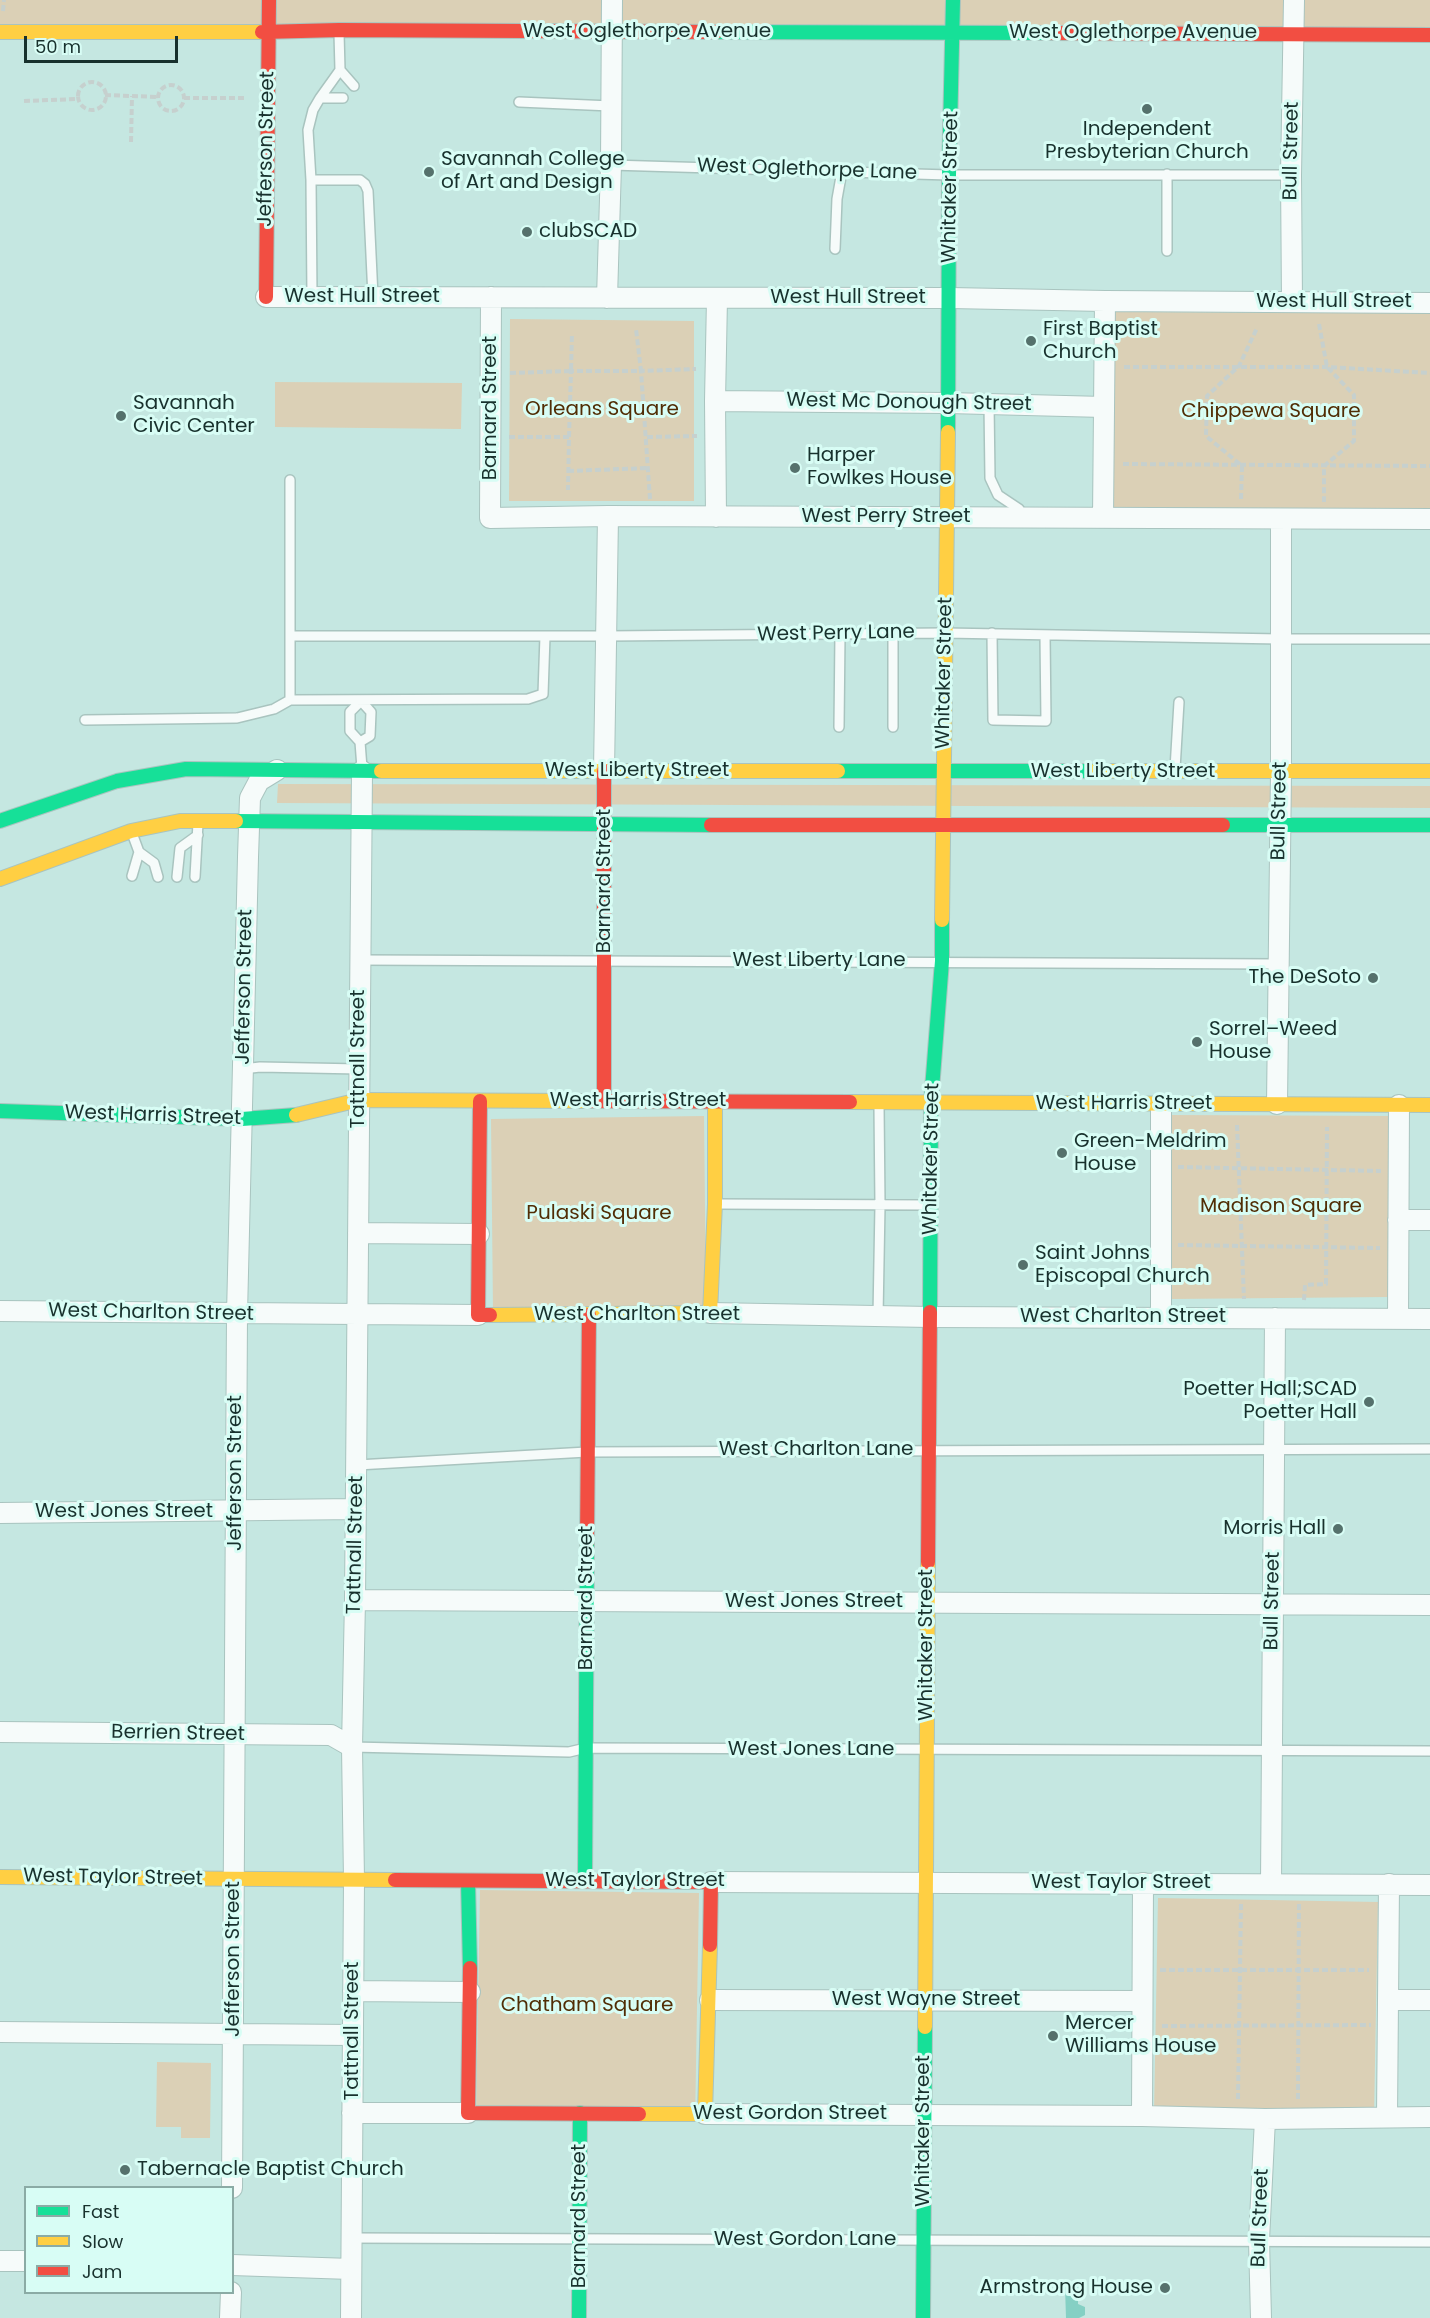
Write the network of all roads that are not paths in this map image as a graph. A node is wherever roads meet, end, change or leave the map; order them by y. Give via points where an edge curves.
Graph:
1 (269, 0) edge
2 (612, 0) edge
3 (953, 0) edge
4 (1294, 0) edge
5 (339, 30) junction
6 (0, 32) edge
7 (269, 32) junction
8 (611, 32) junction
9 (953, 33) junction
10 (1294, 33) junction
11 (1430, 35) edge
12 (340, 70) junction
13 (354, 86) dead end
14 (320, 98) junction
15 (343, 98) dead end
16 (519, 102) dead end
17 (611, 106) junction
18 (610, 165) junction
19 (842, 171) junction
20 (1167, 174) junction
21 (949, 175) junction
22 (1291, 175) junction
23 (311, 180) junction
24 (835, 249) dead end
25 (1167, 251) dead end
26 (266, 297) joint
27 (312, 297) junction
28 (373, 297) junction
29 (491, 297) junction
30 (607, 298) junction
31 (717, 298) junction
32 (950, 298) junction
33 (1105, 301) junction
34 (1292, 302) junction
35 (1430, 303) edge
36 (715, 401) junction
37 (948, 403) junction
38 (989, 404) junction
39 (1104, 407) junction
40 (290, 480) dead end
41 (608, 516) junction
42 (716, 517) junction
43 (947, 517) junction
44 (490, 518) joint
45 (1023, 518) junction
46 (1103, 518) junction
47 (1281, 519) junction
48 (1430, 519) edge
49 (893, 633) junction
50 (945, 633) junction
51 (992, 633) junction
52 (840, 634) junction
53 (1045, 634) junction
54 (290, 636) junction
55 (545, 636) junction
56 (607, 636) junction
57 (1280, 639) junction
58 (1430, 639) edge
59 (290, 700) junction
60 (361, 701) junction
61 (1179, 702) dead end
62 (85, 720) dead end
63 (839, 727) dead end
64 (893, 727) dead end
65 (360, 742) junction
66 (277, 770) junction
67 (362, 771) junction
68 (604, 771) junction
69 (1430, 771) edge
70 (943, 772) junction
71 (1175, 772) junction
72 (1281, 772) junction
73 (0, 821) edge
74 (249, 822) junction
75 (362, 823) junction
76 (943, 824) junction
77 (606, 825) junction
78 (1279, 825) junction
79 (1430, 825) edge
80 (198, 828) junction
81 (131, 831) junction
82 (139, 852) junction
83 (132, 876) dead end
84 (158, 877) dead end
85 (177, 877) dead end
86 (195, 877) dead end
87 (0, 879) edge
88 (360, 960) junction
89 (605, 961) junction
90 (942, 961) junction
91 (1278, 964) junction
92 (243, 1069) junction
93 (359, 1070) junction
94 (359, 1100) junction
95 (480, 1101) junction
96 (604, 1101) junction
97 (715, 1102) junction
98 (879, 1102) junction
99 (931, 1102) junction
100 (1161, 1104) junction
101 (1277, 1104) junction
102 (1399, 1104) junction
103 (1430, 1105) edge
104 (0, 1111) edge
105 (242, 1119) junction
106 (715, 1204) junction
107 (880, 1204) junction
108 (931, 1205) junction
109 (1398, 1220) junction
110 (1430, 1220) edge
111 (358, 1233) junction
112 (479, 1234) junction
113 (0, 1311) edge
114 (710, 1313) junction
115 (237, 1314) junction
116 (357, 1314) junction
117 (478, 1315) junction
118 (589, 1315) junction
119 (878, 1316) junction
120 (930, 1317) junction
121 (1161, 1317) junction
122 (1275, 1318) junction
123 (1398, 1319) junction
124 (1430, 1319) edge
125 (928, 1449) junction
126 (1275, 1449) junction
127 (1430, 1449) edge
128 (587, 1452) junction
129 (357, 1466) junction
130 (356, 1509) junction
131 (236, 1511) junction
132 (0, 1513) edge
133 (356, 1600) junction
134 (587, 1601) junction
135 (928, 1603) junction
136 (1273, 1604) junction
137 (1430, 1605) edge
138 (0, 1732) edge
139 (235, 1735) junction
140 (352, 1747) junction
141 (586, 1748) junction
142 (1271, 1749) junction
143 (927, 1750) junction
144 (1430, 1751) edge
145 (0, 1876) edge
146 (234, 1880) junction
147 (354, 1880) junction
148 (468, 1881) junction
149 (585, 1881) junction
150 (711, 1882) junction
151 (926, 1882) junction
152 (1143, 1883) junction
153 (1271, 1884) junction
154 (1389, 1884) junction
155 (1430, 1885) edge
156 (353, 1991) junction
157 (470, 1992) junction
158 (710, 2000) junction
159 (1388, 2000) junction
160 (1430, 2000) edge
161 (925, 2001) junction
162 (1143, 2001) junction
163 (0, 2032) edge
164 (234, 2035) junction
165 (352, 2035) junction
166 (352, 2112) junction
167 (468, 2113) junction
168 (580, 2113) junction
169 (705, 2114) junction
170 (924, 2115) junction
171 (1142, 2116) junction
172 (1388, 2117) junction
173 (1430, 2117) edge
174 (1265, 2119) junction
175 (232, 2186) edge
176 (351, 2238) junction
177 (580, 2239) junction
178 (923, 2240) junction
179 (1259, 2240) junction
180 (1430, 2242) edge
181 (0, 2261) edge
182 (24, 2261) edge
183 (234, 2265) edge
184 (351, 2269) junction
185 (231, 2294) edge
186 (231, 2318) edge
187 (351, 2318) edge
188 (579, 2318) edge
189 (923, 2318) edge
190 (1260, 2318) edge

1 - 7 main road, Jefferson Street
2 - 8 street
3 - 9 main road, Whitaker Street
4 - 10 street, Bull Street
5 - 7 main road, West Oglethorpe Avenue
5 - 8 main road, West Oglethorpe Avenue
5 - 12 lane
6 - 7 main road, West Oglethorpe Avenue
7 - 26 main road, Jefferson Street
8 - 9 main road, West Oglethorpe Avenue
8 - 17 street
9 - 10 main road, West Oglethorpe Avenue
9 - 21 main road, Whitaker Street
10 - 11 main road, West Oglethorpe Avenue
10 - 22 street, Bull Street
12 - 13 lane
12 - 14 lane
14 - 15 lane
14 - 23 lane via 308,130
16 - 17 lane
17 - 18 street
18 - 19 lane, West Oglethorpe Lane
18 - 30 street
19 - 21 lane, West Oglethorpe Lane
19 - 24 lane
20 - 21 lane, West Oglethorpe Lane
20 - 22 lane, West Oglethorpe Lane
20 - 25 lane
21 - 32 main road, Whitaker Street
22 - 34 street, Bull Street
23 - 27 lane
23 - 28 lane via 360,180 368,191
26 - 27 street, West Hull Street
27 - 28 street, West Hull Street
28 - 29 street, West Hull Street
29 - 30 street, West Hull Street
29 - 44 street, Barnard Street
30 - 31 street, West Hull Street
31 - 32 street, West Hull Street
31 - 36 street
32 - 33 street, West Hull Street
32 - 37 main road, Whitaker Street
33 - 34 street, West Hull Street
33 - 39 street
34 - 35 street, West Hull Street
36 - 37 street, West Mc Donough Street
36 - 42 street
37 - 38 street, West Mc Donough Street
37 - 43 main road, Whitaker Street
38 - 39 street, West Mc Donough Street
38 - 45 lane via 990,478 998,495 1018,509
39 - 46 street
40 - 54 lane
41 - 42 street, West Perry Street
41 - 44 street, West Perry Street
41 - 56 street, Barnard Street
42 - 43 street, West Perry Street
43 - 45 street, West Perry Street
43 - 50 main road, Whitaker Street
45 - 46 street, West Perry Street
46 - 47 street, West Perry Street
47 - 48 street, West Perry Street
47 - 57 street, Bull Street
49 - 50 lane, West Perry Lane
49 - 52 lane, West Perry Lane
49 - 64 lane
50 - 51 lane, West Perry Lane
50 - 70 main road, Whitaker Street
51 - 53 lane, West Perry Lane
51 - 53 lane via 993,720 1046,721
52 - 56 lane, West Perry Lane
52 - 63 lane
53 - 57 lane, West Perry Lane
54 - 55 lane, West Perry Lane
54 - 59 lane
55 - 56 lane, West Perry Lane
55 - 60 lane via 543,694 528,699
56 - 68 street, Barnard Street
57 - 58 lane, West Perry Lane
57 - 72 street, Bull Street
59 - 60 lane
59 - 62 lane via 274,709 237,718
60 - 65 lane via 350,712 350,731
60 - 65 lane via 371,712 370,736
61 - 71 lane
65 - 67 lane
66 - 67 main road, West Liberty Street
66 - 73 main road, West Liberty Street via 186,769 117,781
66 - 74 street, Jefferson Street via 259,781 250,798
67 - 68 main road, West Liberty Street
67 - 75 street, Tattnall Street
68 - 70 main road, West Liberty Street
68 - 77 main road, Barnard Street
69 - 72 main road, West Liberty Street
70 - 71 main road, West Liberty Street
70 - 76 main road, Whitaker Street
71 - 72 main road, West Liberty Street
72 - 78 street, Bull Street
74 - 75 main road
74 - 80 main road
74 - 92 street, Jefferson Street
75 - 77 main road
75 - 88 street, Tattnall Street
76 - 77 main road
76 - 78 main road
76 - 90 main road, Whitaker Street
77 - 89 main road, Barnard Street
78 - 79 main road
78 - 91 street, Bull Street
80 - 81 main road via 180,821
80 - 85 lane via 180,848
80 - 86 lane
81 - 82 lane
81 - 87 main road
82 - 83 lane
82 - 84 lane via 154,862
88 - 89 lane, West Liberty Lane
88 - 93 street, Tattnall Street
89 - 90 lane, West Liberty Lane
89 - 96 main road, Barnard Street
90 - 91 lane, West Liberty Lane
90 - 99 main road, Whitaker Street
91 - 101 street, Bull Street
92 - 93 lane
92 - 105 street, Jefferson Street
93 - 94 street, Tattnall Street
94 - 95 main road, West Harris Street
94 - 105 main road, West Harris Street via 303,1114
94 - 111 street, Tattnall Street
95 - 96 main road, West Harris Street
95 - 112 main road
96 - 97 main road, West Harris Street
97 - 98 main road, West Harris Street
97 - 106 main road
98 - 99 main road, West Harris Street
98 - 107 lane
99 - 100 main road, West Harris Street
99 - 108 main road, Whitaker Street
100 - 101 main road, West Harris Street
100 - 121 street
101 - 102 main road, West Harris Street
102 - 103 main road, West Harris Street
102 - 109 street
104 - 105 main road, West Harris Street
105 - 115 street, Jefferson Street
106 - 107 lane
106 - 114 main road
107 - 108 lane
107 - 119 lane
108 - 120 main road, Whitaker Street
109 - 110 street
109 - 123 street
111 - 112 street
111 - 116 street, Tattnall Street
112 - 117 main road
113 - 115 street, West Charlton Street
114 - 118 main road, West Charlton Street
114 - 119 street, West Charlton Street
115 - 116 street, West Charlton Street
115 - 131 street, Jefferson Street
116 - 117 street, West Charlton Street
116 - 129 street, Tattnall Street
117 - 118 main road, West Charlton Street
118 - 128 main road, Barnard Street
119 - 120 street, West Charlton Street
120 - 121 street, West Charlton Street
120 - 125 main road, Whitaker Street
121 - 122 street, West Charlton Street
122 - 123 street, West Charlton Street
122 - 126 street, Bull Street
123 - 124 street, West Charlton Street
125 - 126 lane, West Charlton Lane
125 - 128 lane, West Charlton Lane
125 - 135 main road, Whitaker Street
126 - 127 lane, West Charlton Lane
126 - 136 street, Bull Street
128 - 129 lane, West Charlton Lane
128 - 134 main road, Barnard Street
129 - 130 street, Tattnall Street
130 - 131 street, West Jones Street
130 - 133 street, Tattnall Street
131 - 132 street, West Jones Street
131 - 139 street, Jefferson Street
133 - 134 street, West Jones Street
133 - 140 street, Tattnall Street
134 - 135 street, West Jones Street
134 - 141 main road, Barnard Street
135 - 136 street, West Jones Street
135 - 143 main road, Whitaker Street
136 - 137 street, West Jones Street
136 - 142 street, Bull Street
138 - 139 street, Berrien Street
139 - 140 street, Berrien Street via 331,1735
139 - 146 street, Jefferson Street
140 - 141 lane, West Jones Lane via 569,1752
140 - 147 street, Tattnall Street
141 - 143 lane, West Jones Lane
141 - 149 main road, Barnard Street
142 - 143 lane, West Jones Lane
142 - 144 lane, West Jones Lane
142 - 153 street, Bull Street
143 - 151 main road, Whitaker Street
145 - 146 main road, West Taylor Street
146 - 147 main road, West Taylor Street
146 - 164 street, Jefferson Street
147 - 148 main road, West Taylor Street
147 - 156 street, Tattnall Street
148 - 149 main road, West Taylor Street
148 - 157 main road
149 - 150 main road, West Taylor Street
150 - 151 street, West Taylor Street
150 - 158 main road
151 - 152 street, West Taylor Street
151 - 161 main road, Whitaker Street
152 - 153 street, West Taylor Street
152 - 162 street
153 - 154 street, West Taylor Street
154 - 155 street, West Taylor Street
154 - 159 street
156 - 157 street
156 - 165 street, Tattnall Street
157 - 167 main road
158 - 161 street, West Wayne Street
158 - 169 main road
159 - 160 street
159 - 172 street
161 - 162 street, West Wayne Street
161 - 170 main road, Whitaker Street
162 - 171 street
163 - 164 street
164 - 165 street
164 - 175 street, Jefferson Street
165 - 166 street, Tattnall Street
166 - 167 street, West Gordon Street
166 - 176 street, Tattnall Street
167 - 168 main road, West Gordon Street
168 - 169 main road, West Gordon Street
168 - 177 main road, Barnard Street
169 - 170 street, West Gordon Street
170 - 171 street, West Gordon Street
170 - 178 main road, Whitaker Street
171 - 174 street, West Gordon Street
172 - 173 street, West Gordon Street
172 - 174 street, West Gordon Street
174 - 179 street, Bull Street
176 - 177 lane, West Gordon Lane
176 - 184 street, Tattnall Street
177 - 178 lane, West Gordon Lane
177 - 188 main road, Barnard Street
178 - 179 lane, West Gordon Lane
178 - 189 main road, Whitaker Street
179 - 180 lane, West Gordon Lane
179 - 190 street, Bull Street
181 - 182 street
183 - 184 street
184 - 187 street, Tattnall Street
185 - 186 street

